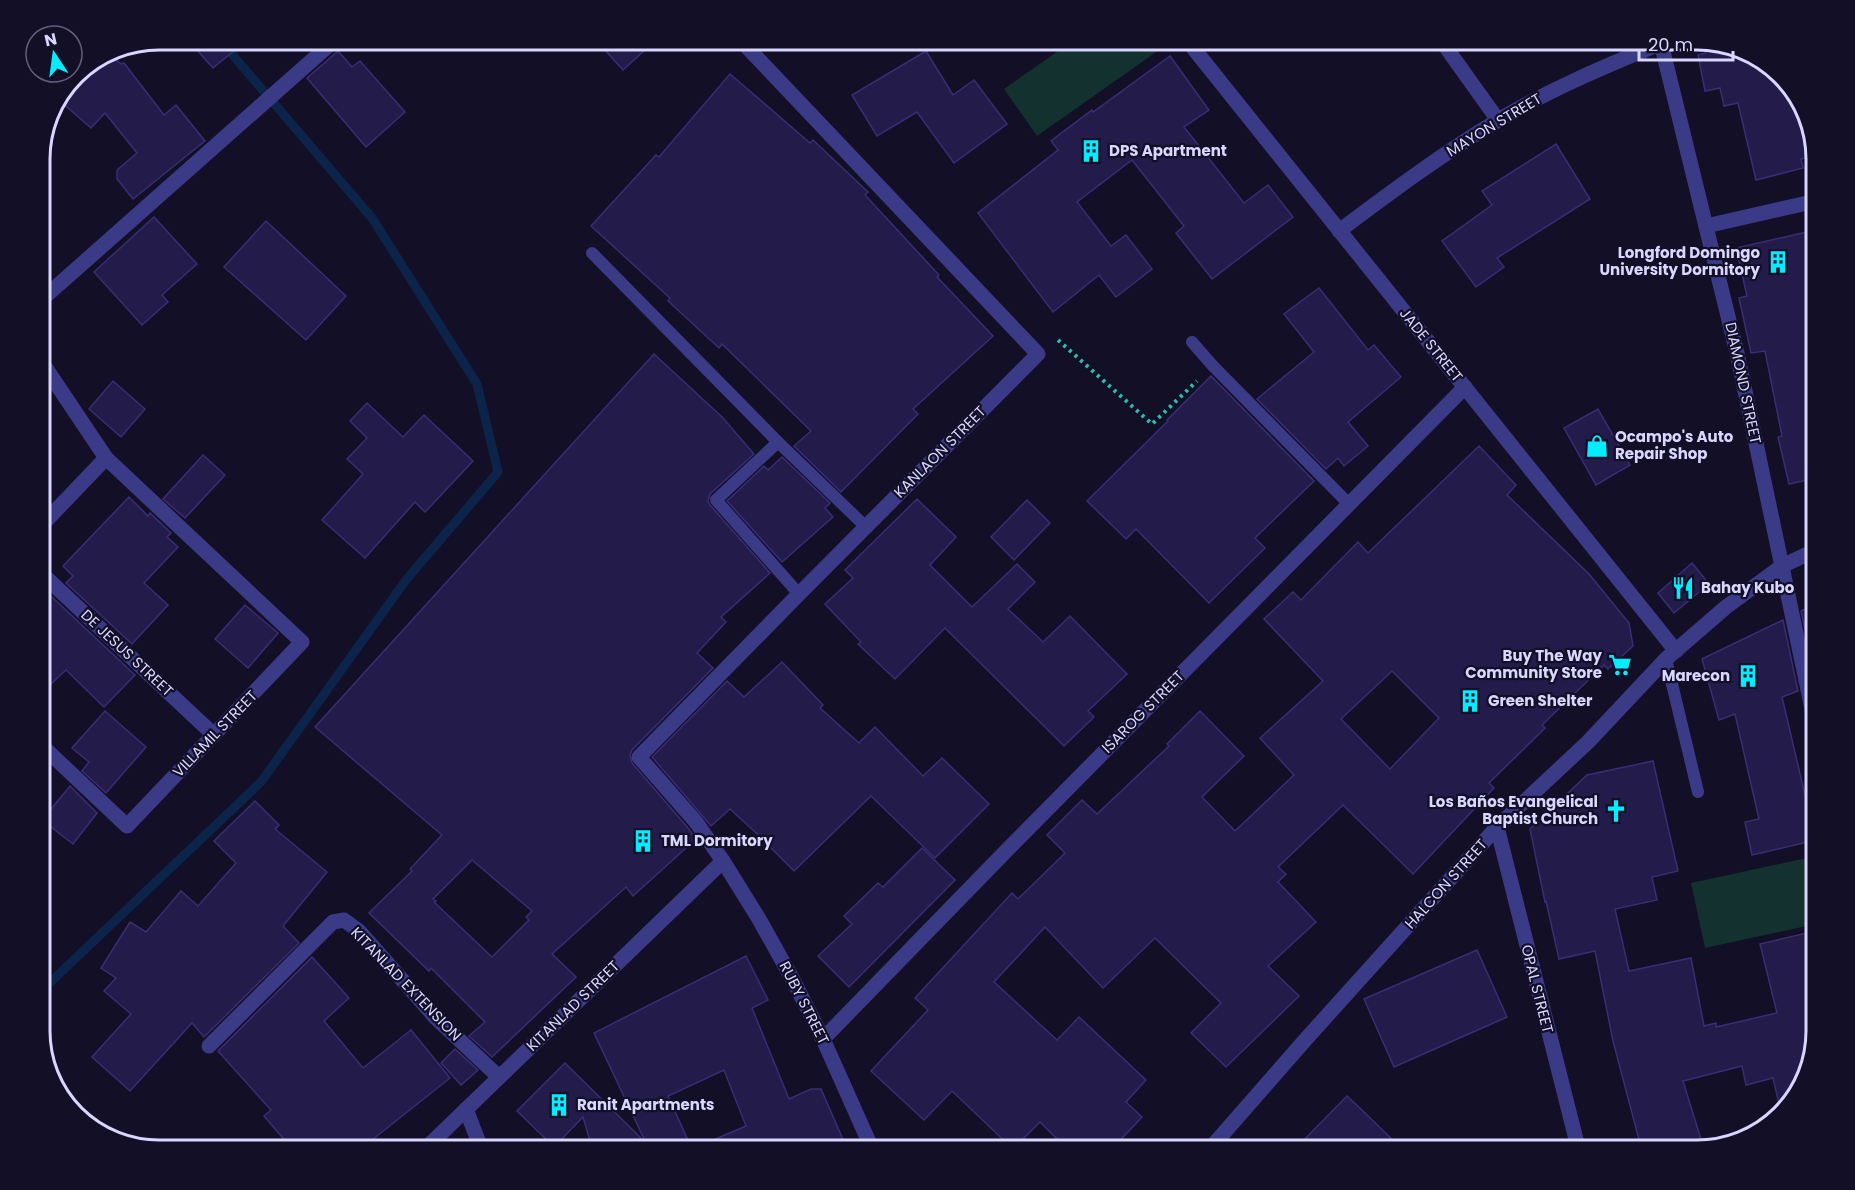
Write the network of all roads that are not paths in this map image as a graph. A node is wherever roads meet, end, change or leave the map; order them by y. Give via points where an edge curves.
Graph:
1 (324, 50) edge
2 (750, 50) edge
3 (1195, 50) edge
4 (1448, 50) edge
5 (1641, 50) edge
6 (1663, 50) edge
7 (1498, 120) junction
8 (1806, 203) edge
9 (1706, 225) junction
10 (1340, 231) junction
11 (592, 253) dead end
12 (50, 292) edge
13 (1192, 342) dead end
14 (50, 374) edge
15 (1465, 387) junction
16 (778, 442) junction
17 (106, 458) junction
18 (1349, 504) junction
19 (50, 517) edge
20 (866, 527) junction
21 (1806, 555) edge
22 (1782, 566) junction
23 (50, 580) edge
24 (798, 594) junction
25 (1671, 655) junction
26 (1806, 680) edge
27 (214, 735) junction
28 (50, 753) edge
29 (1698, 792) dead end
30 (1497, 827) junction
31 (723, 861) junction
32 (823, 1039) junction
33 (209, 1046) dead end
34 (499, 1077) junction
35 (466, 1109) junction
36 (434, 1140) edge
37 (478, 1140) edge
38 (868, 1140) edge
39 (1218, 1140) edge
40 (1576, 1140) edge

1 - 12 street
2 - 20 street, KANLAON STREET via 1038,354
3 - 10 street, JADE STREET
4 - 7 street
5 - 7 street, MAYON STREET
6 - 9 street, DIAMOND STREET
7 - 10 street, MAYON STREET via 1406,180
8 - 9 street
9 - 22 street, DIAMOND STREET
10 - 15 street, JADE STREET
11 - 16 lane
13 - 18 lane
14 - 17 street
15 - 18 street, ISAROG STREET
15 - 25 street, JADE STREET
16 - 20 lane
16 - 24 lane via 716,500
17 - 19 street
17 - 27 street, VILLAMIL STREET via 302,642
18 - 32 street, ISAROG STREET
20 - 24 street, KANLAON STREET
21 - 22 street, HALCON STREET
22 - 25 street, HALCON STREET via 1725,607
22 - 26 street, DIAMOND STREET
23 - 27 street, DE JESUS STREET
24 - 31 street, KANLAON STREET via 639,757 696,822
25 - 29 lane
25 - 30 street, HALCON STREET via 1588,742
27 - 28 street, VILLAMIL STREET via 128,826
30 - 39 street, HALCON STREET
30 - 40 street, OPAL STREET
31 - 32 street, RUBY STREET via 794,980
31 - 34 street, KITANLAD STREET
32 - 38 street, RUBY STREET
33 - 34 street, KITANLAD EXTENSION via 333,922 344,920 359,931 435,1018
34 - 35 street, KITANLAD STREET
35 - 36 street, KITANLAD STREET
35 - 37 street

